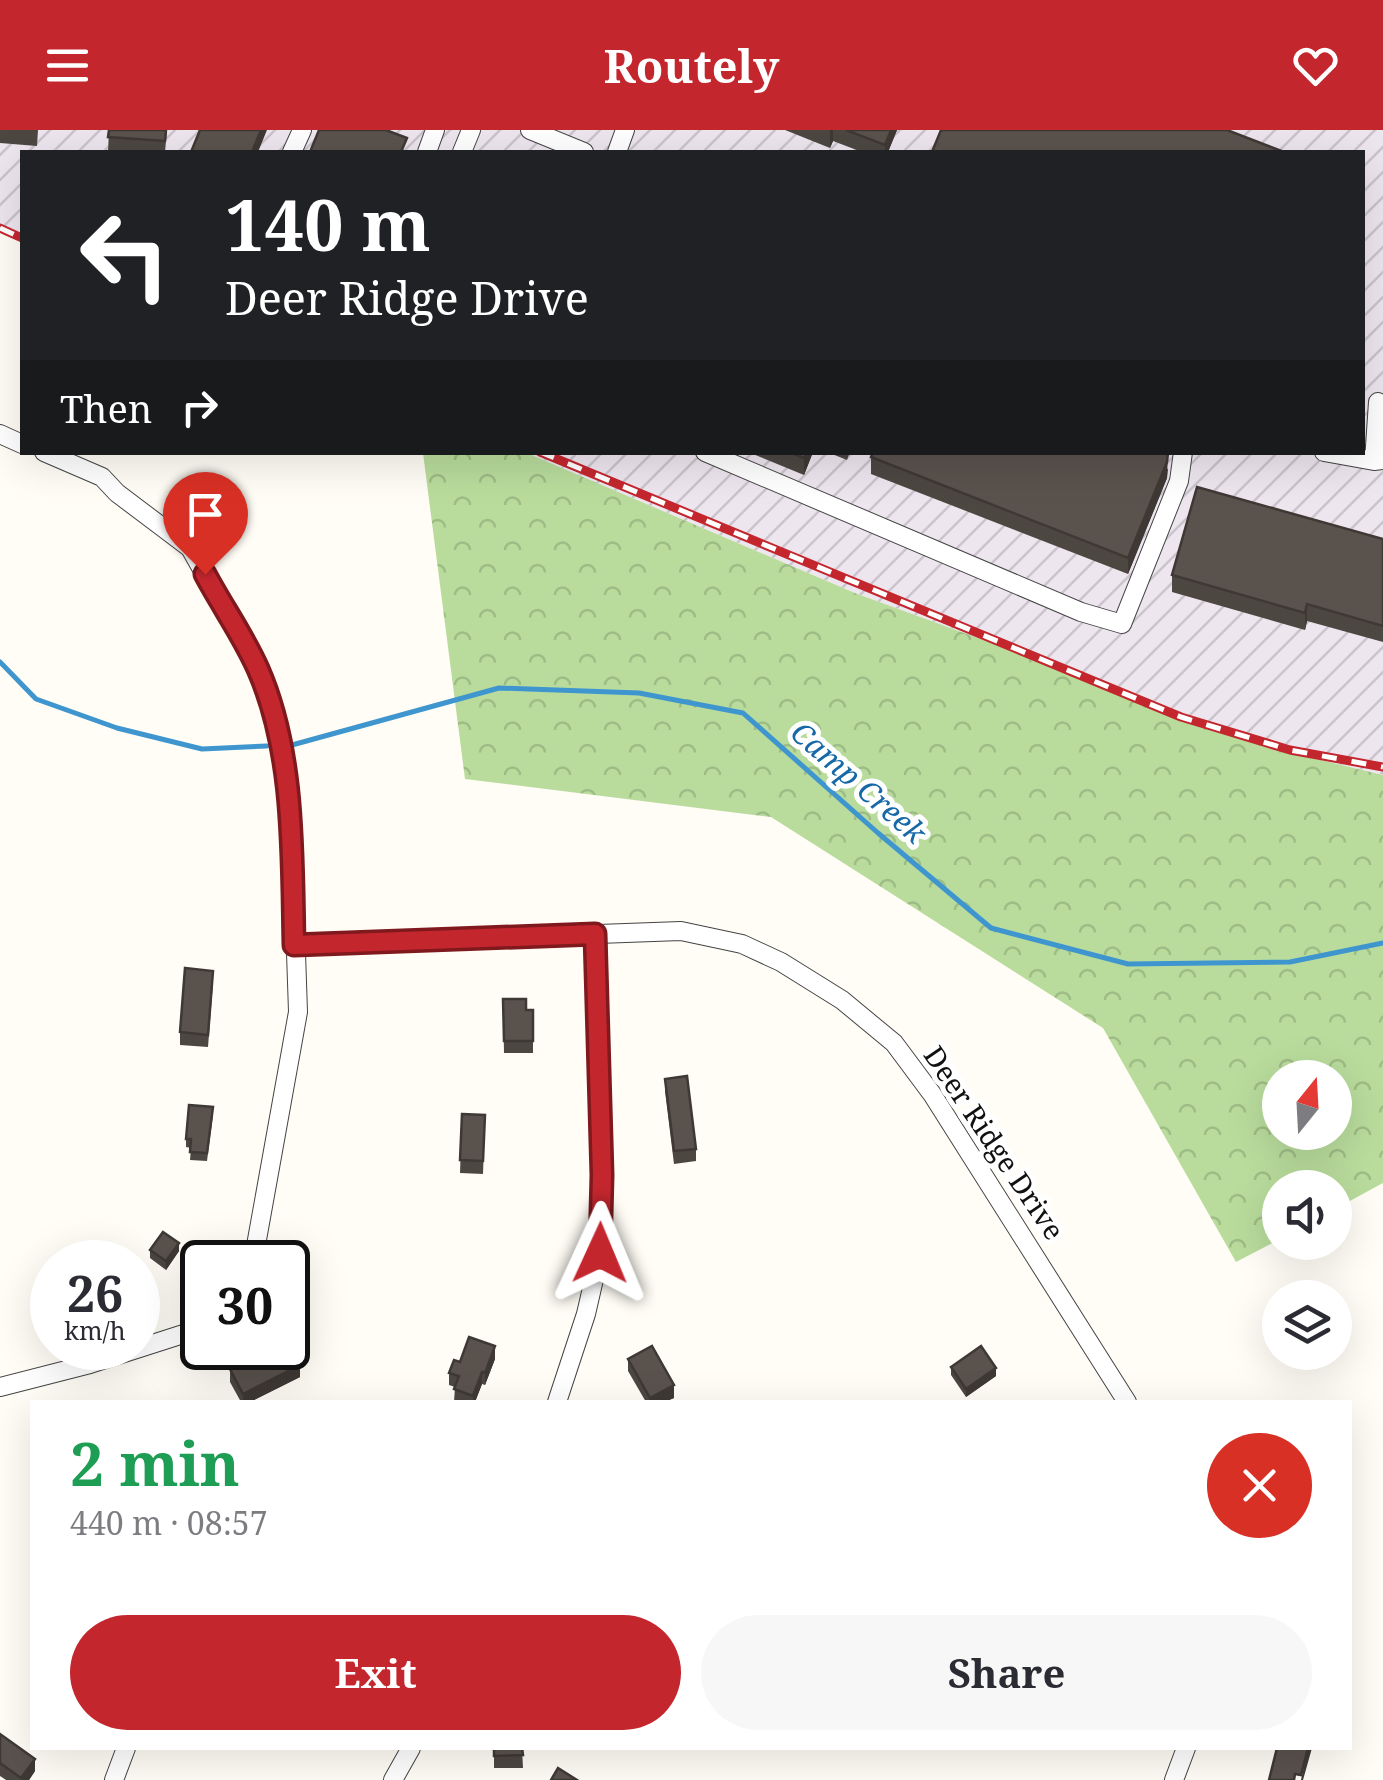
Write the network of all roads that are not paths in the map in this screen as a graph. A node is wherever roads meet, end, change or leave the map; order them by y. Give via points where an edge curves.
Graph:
1 (530, 130) edge
2 (579, 150) edge
3 (1378, 402) dead end
4 (51, 455) edge
5 (711, 455) edge
6 (1183, 455) edge
7 (1342, 455) edge
8 (1379, 461) edge
9 (595, 934) junction
10 (294, 945) junction
11 (257, 1240) edge
12 (180, 1335) edge
13 (0, 1387) edge
14 (558, 1400) edge
15 (1126, 1400) edge
16 (125, 1750) edge
17 (410, 1750) edge
18 (1185, 1750) edge
19 (114, 1780) edge
20 (393, 1780) edge
21 (1174, 1780) edge

1 - 2 street
3 - 8 street
4 - 10 street via 102,477 190,548 258,668 291,805
5 - 6 street via 1122,624 1179,481
7 - 8 street
9 - 10 street, Deer Ridge Drive
9 - 14 street via 600,1253
9 - 15 street, Deer Ridge Drive via 680,931 742,944 842,1000 894,1044
10 - 11 street via 298,1012
12 - 13 street
16 - 19 street
17 - 20 street
18 - 21 street

